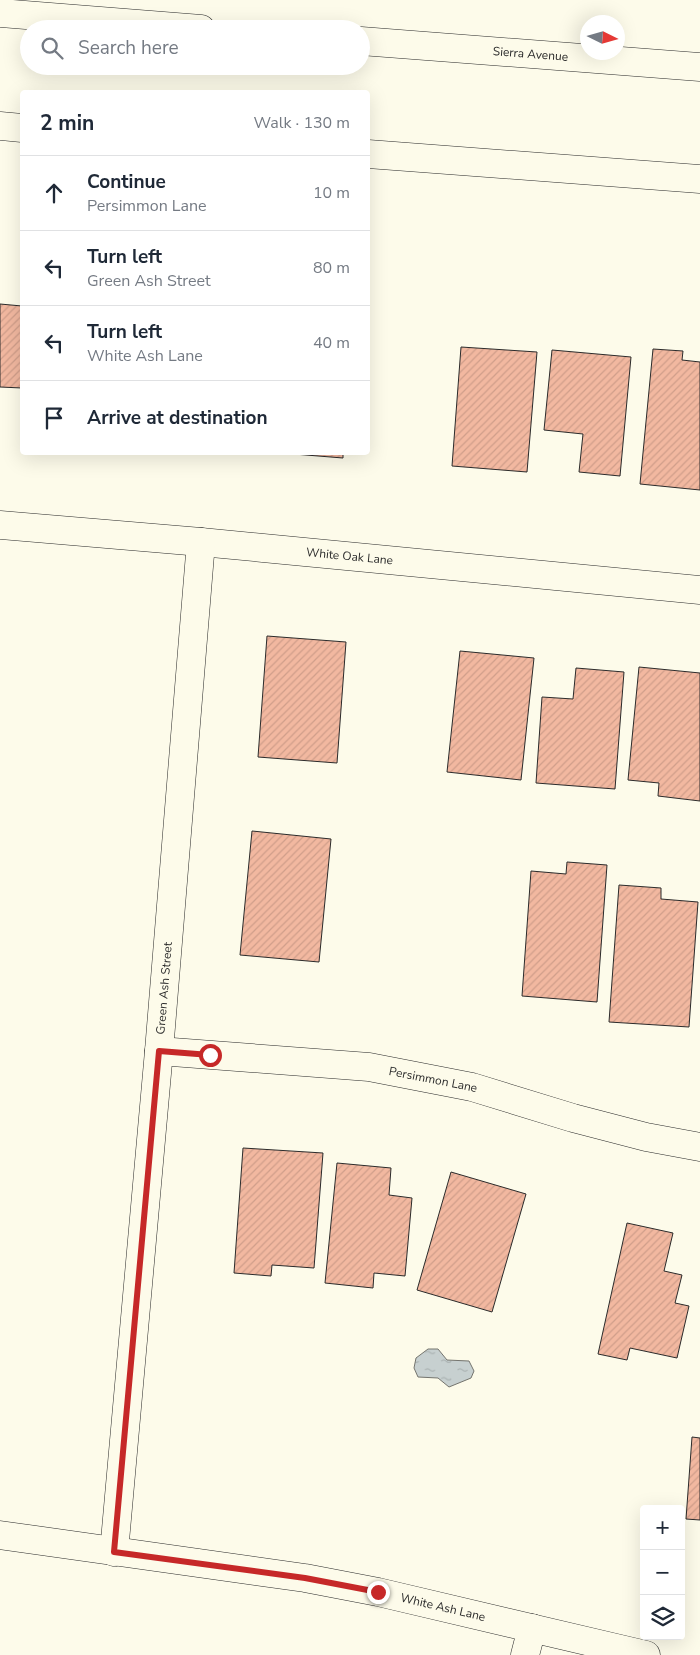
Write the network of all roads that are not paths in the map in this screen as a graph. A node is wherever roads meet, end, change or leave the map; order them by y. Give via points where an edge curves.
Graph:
1 (0, 13) edge
2 (88, 20) edge
3 (370, 42) edge
4 (700, 67) edge
5 (0, 126) edge
6 (20, 128) edge
7 (370, 154) edge
8 (700, 180) edge
9 (0, 525) edge
10 (201, 542) junction
11 (700, 590) edge
12 (159, 1051) junction
13 (700, 1147) edge
14 (0, 1536) edge
15 (114, 1552) junction
16 (532, 1628) junction
17 (525, 1655) edge
18 (646, 1655) edge

1 - 2 street
3 - 4 street, Sierra Avenue
5 - 6 street
7 - 8 street
9 - 10 street, White Oak Lane
10 - 11 street, White Oak Lane
10 - 12 street, Green Ash Street
12 - 13 street, Persimmon Lane via 369,1067 472,1087 627,1132
12 - 15 street, Green Ash Street
14 - 15 street, White Ash Lane
15 - 16 street, White Ash Lane via 360,1588
16 - 17 street
16 - 18 street, White Ash Lane

